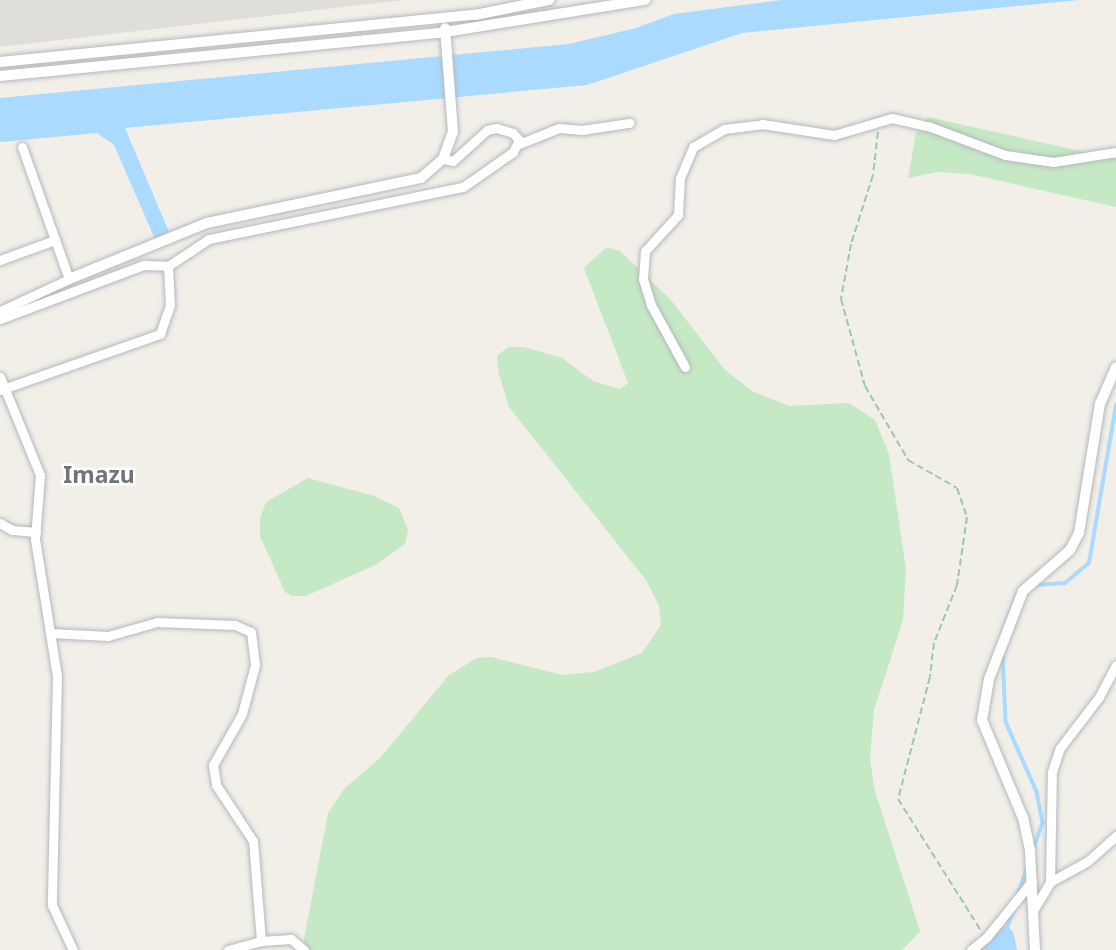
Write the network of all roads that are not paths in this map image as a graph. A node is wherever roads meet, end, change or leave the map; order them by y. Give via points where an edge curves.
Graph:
1 (549, 0) edge
2 (645, 0) edge
3 (444, 18) junction
4 (446, 38) junction
5 (0, 62) edge
6 (0, 76) edge
7 (629, 123) dead end
8 (519, 144) junction
9 (22, 147) dead end
10 (1116, 152) edge
11 (443, 159) junction
12 (55, 240) junction
13 (0, 260) edge
14 (168, 266) junction
15 (69, 279) junction
16 (0, 311) edge
17 (0, 319) edge
18 (685, 367) dead end
19 (1116, 367) edge
20 (0, 377) edge
21 (2, 389) edge
22 (0, 523) edge
23 (36, 532) junction
24 (50, 633) junction
25 (1116, 665) edge
26 (1116, 836) edge
27 (1032, 881) junction
28 (1050, 882) junction
29 (1034, 909) junction
30 (261, 940) junction
31 (73, 950) edge
32 (228, 950) edge
33 (303, 950) edge
34 (971, 950) edge
35 (1035, 950) edge

1 - 3 street
2 - 4 street
3 - 4 street
3 - 5 street
4 - 6 street
4 - 11 street via 453,132
7 - 8 street via 582,130 559,128
8 - 11 street via 513,133 497,128 487,130 453,161
8 - 14 street via 463,187 209,239
9 - 12 street
10 - 18 street via 1053,162 1005,155 928,126 892,118 834,135 762,124 724,129 694,147 680,178 678,215 645,251 643,279 651,306
11 - 15 street via 421,178 208,223
12 - 13 street
12 - 15 street
14 - 17 street via 144,265
14 - 21 street via 170,305 160,334
15 - 16 street
19 - 27 street via 1100,404 1079,533 1070,550 1023,591 989,679 982,720 1023,818
20 - 21 street
21 - 23 street via 40,475
22 - 23 street via 12,530
23 - 24 street
24 - 30 street via 108,636 157,622 235,625 251,632 255,665 242,714 213,765 216,785 253,841
24 - 31 street via 57,676 52,905
25 - 28 street via 1099,697 1060,748 1052,772
26 - 28 street via 1088,861
27 - 29 street
27 - 34 street
28 - 29 street
29 - 35 street
30 - 32 street
30 - 33 street via 291,939

